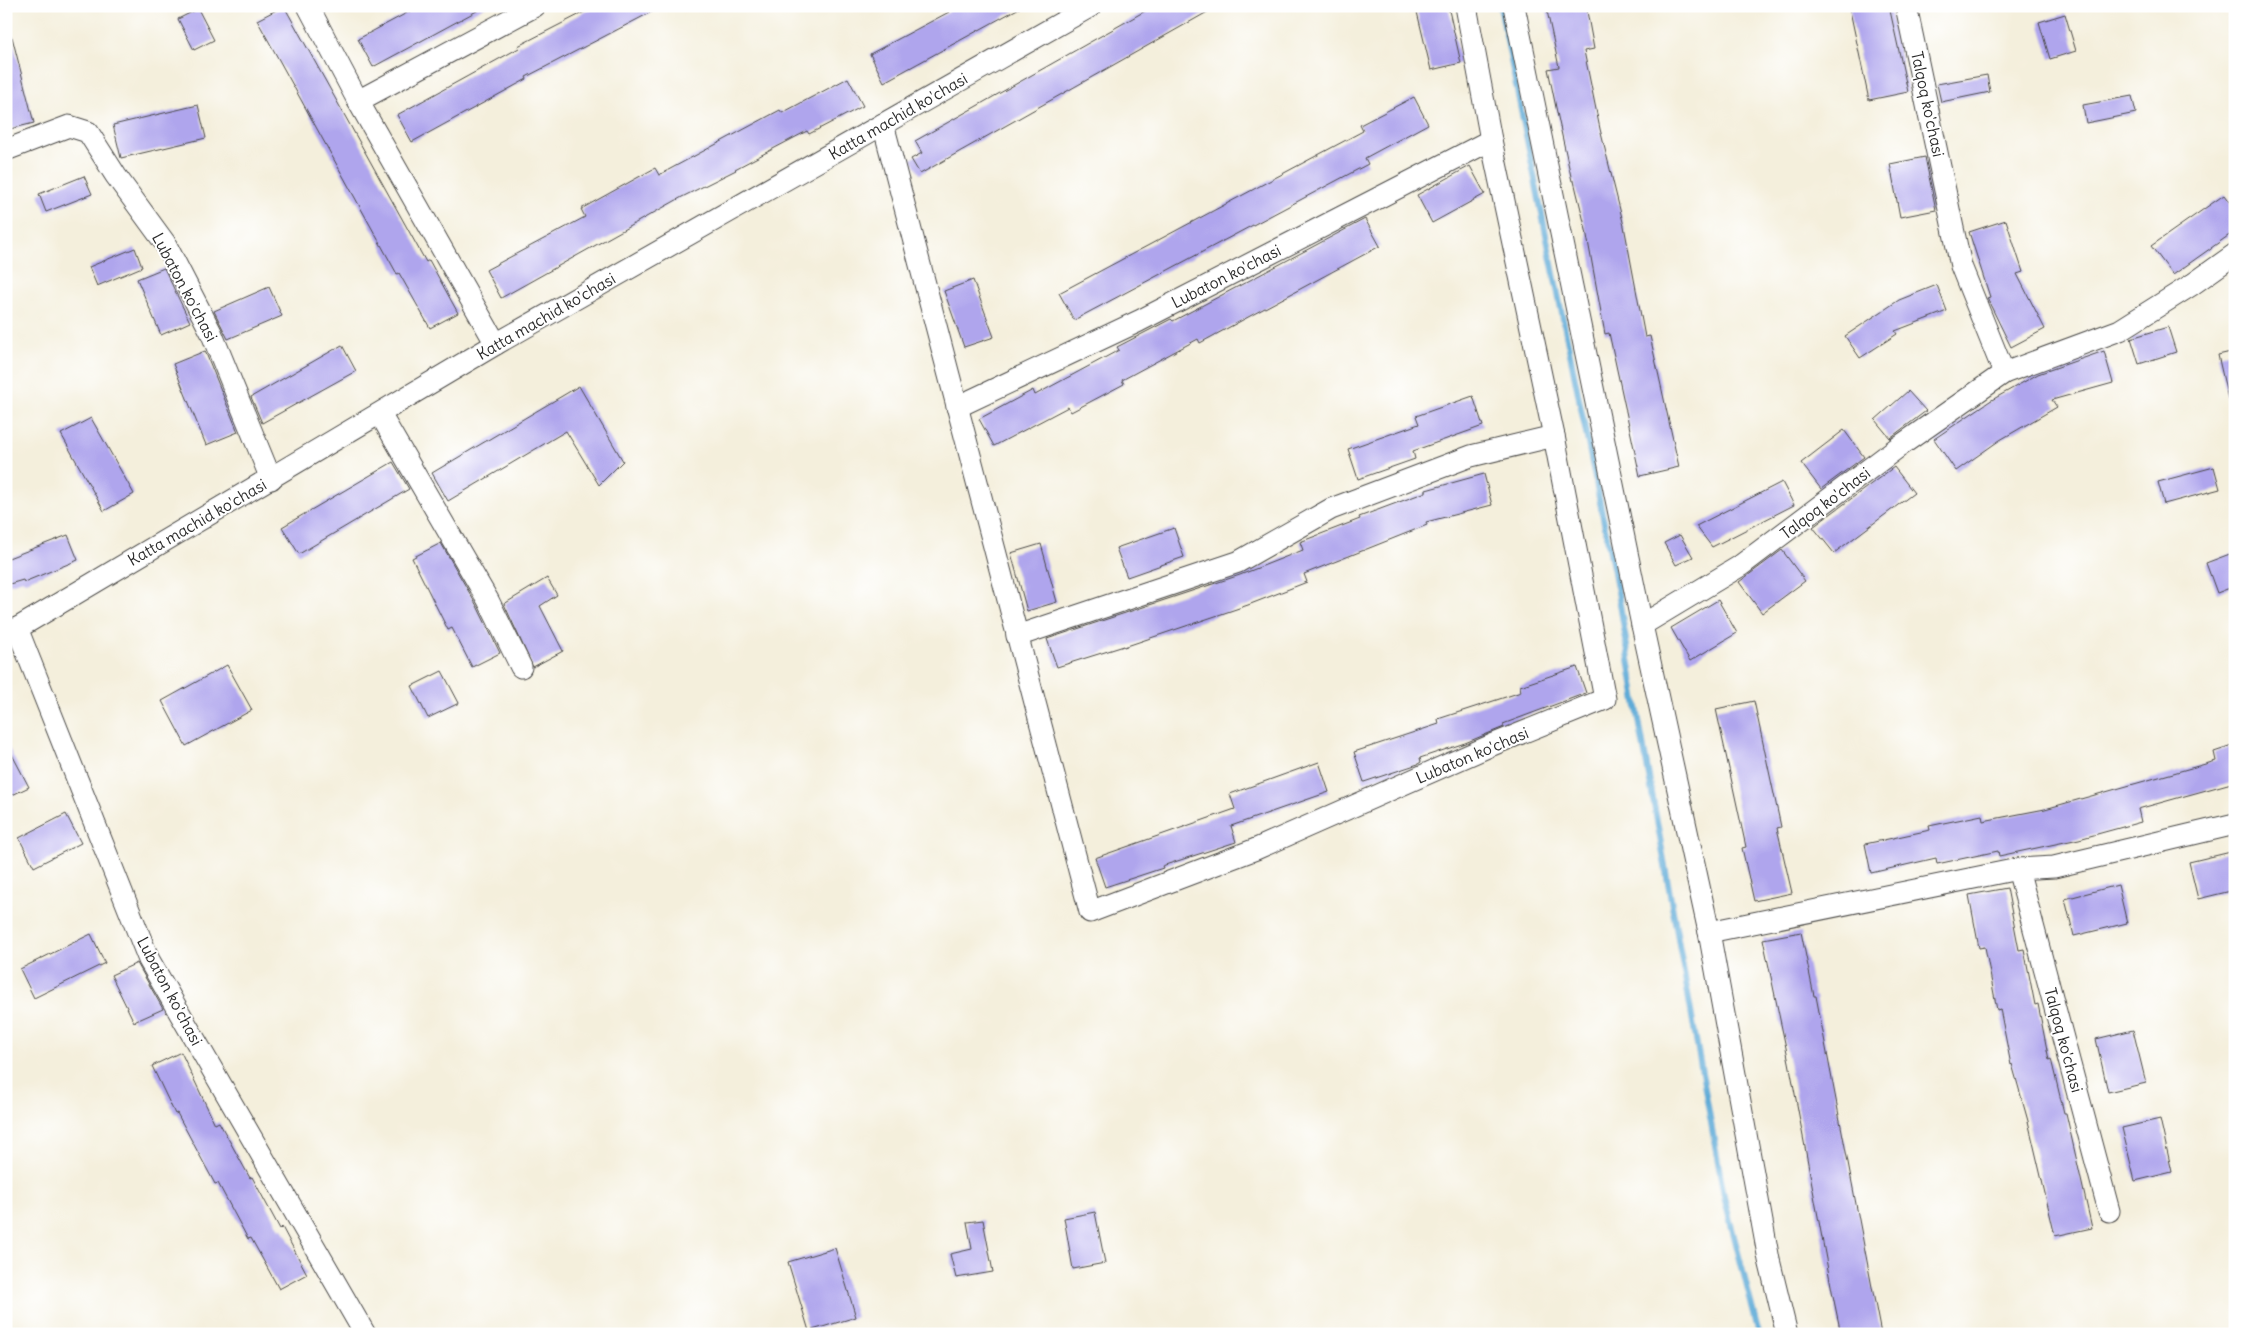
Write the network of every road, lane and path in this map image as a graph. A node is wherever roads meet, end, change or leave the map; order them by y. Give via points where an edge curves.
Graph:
1 (308, 6) edge
2 (535, 6) edge
3 (1091, 6) edge
4 (1466, 6) edge
5 (1514, 6) edge
6 (1906, 6) edge
7 (358, 101) junction
8 (883, 124) junction
9 (1491, 140) junction
10 (6, 150) edge
11 (2235, 254) edge
12 (496, 344) junction
13 (2004, 373) junction
14 (957, 407) junction
15 (380, 414) junction
16 (1554, 436) junction
17 (271, 479) junction
18 (1642, 625) junction
19 (11, 632) edge
20 (1017, 636) junction
21 (521, 667) dead end
22 (2235, 824) edge
23 (2018, 869) junction
24 (1709, 932) junction
25 (2109, 1211) dead end
26 (365, 1334) edge
27 (1787, 1334) edge

1 - 7 street
2 - 7 street
3 - 8 street, Katta machid ko'chasi
4 - 9 street, Lubaton ko'chasi
5 - 18 street
6 - 13 street, Talqoq ko'chasi via 1961,266
7 - 12 street
8 - 12 street, Katta machid ko'chasi
8 - 14 street
9 - 14 street, Lubaton ko'chasi via 1139,321
9 - 16 street, Lubaton ko'chasi
10 - 17 street, Lubaton ko'chasi via 69,126 88,132 169,252 210,332
11 - 13 street, Talqoq ko'chasi via 2120,330
12 - 15 street, Katta machid ko'chasi
13 - 18 street, Talqoq ko'chasi via 1897,448 1740,566
14 - 20 street
15 - 17 street, Katta machid ko'chasi
15 - 21 street via 488,600
16 - 20 street via 1471,456 1331,509 1238,562
16 - 20 street, Lubaton ko'chasi via 1605,700 1492,745 1256,849 1090,912
17 - 19 street, Katta machid ko'chasi
18 - 24 street
19 - 26 street, Lubaton ko'chasi via 150,960
22 - 23 street via 2054,867
23 - 24 street
23 - 25 street, Talqoq ko'chasi
24 - 27 street via 1770,1260

